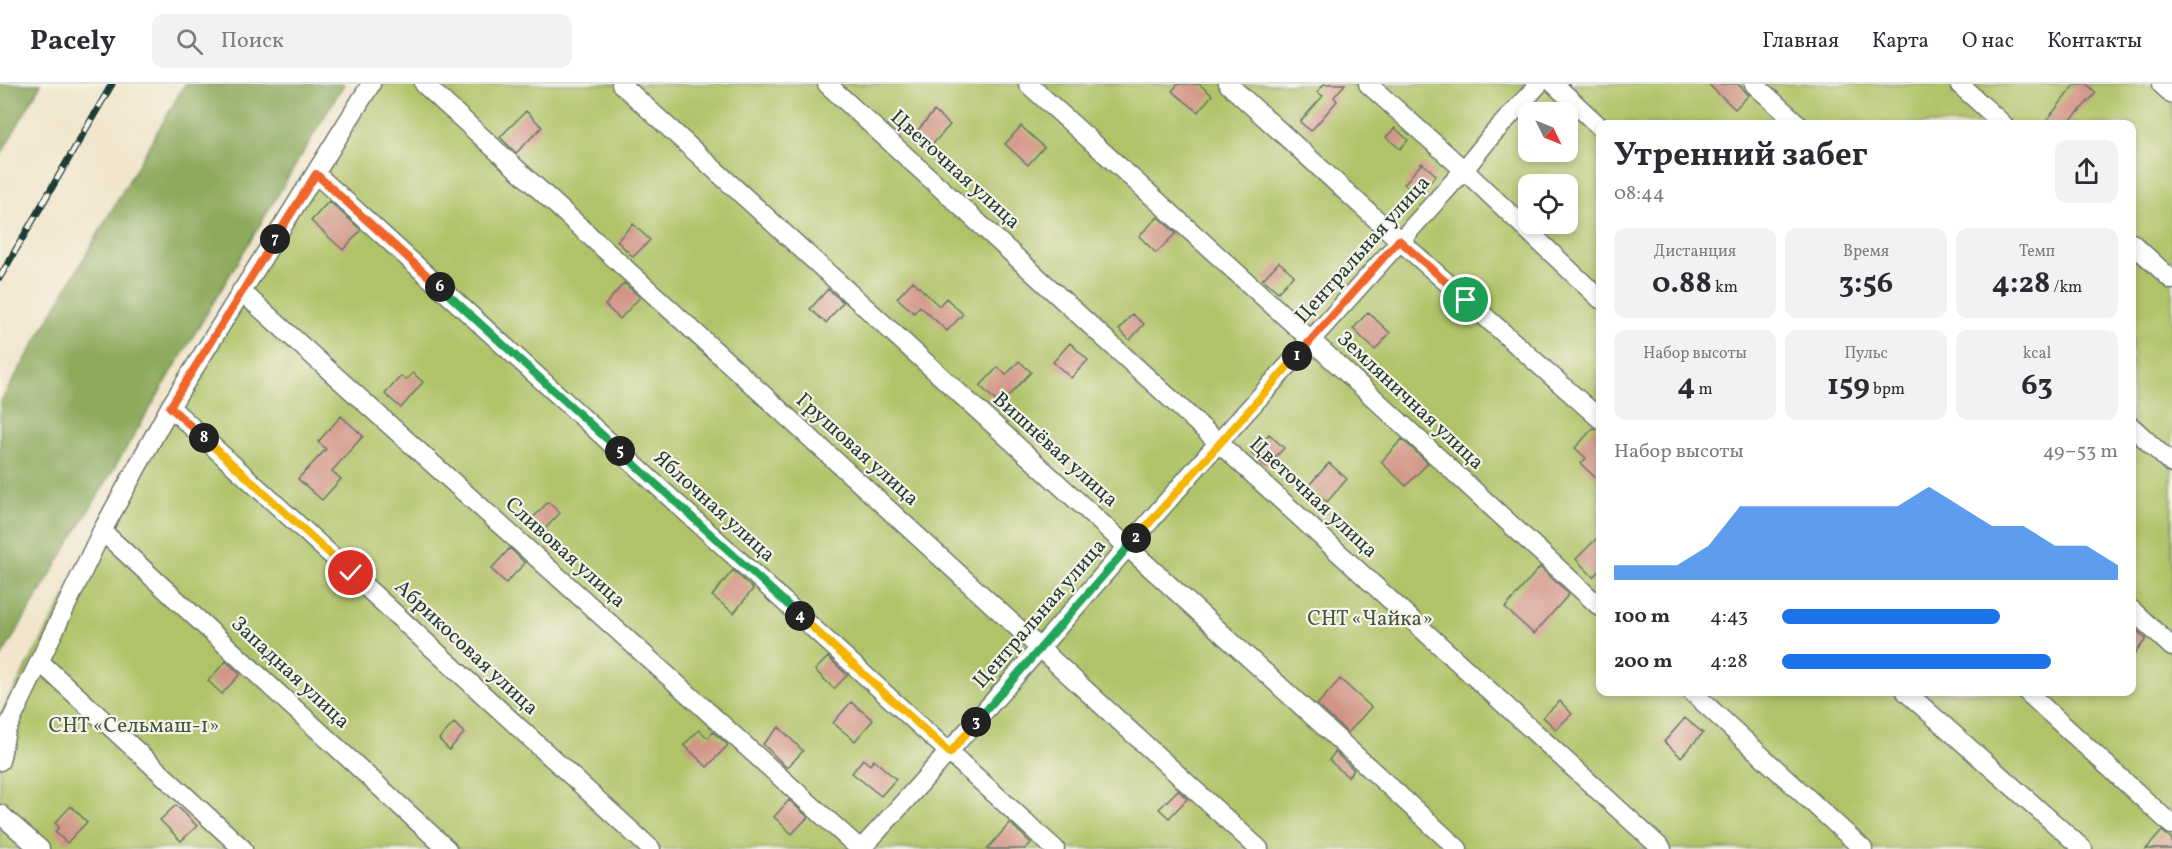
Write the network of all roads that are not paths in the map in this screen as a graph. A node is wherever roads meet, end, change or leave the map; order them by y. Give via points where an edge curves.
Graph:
1 (371, 84) edge
2 (424, 84) edge
3 (621, 84) edge
4 (827, 84) edge
5 (1028, 84) edge
6 (1228, 84) edge
7 (1368, 84) edge
8 (1539, 84) edge
9 (1554, 84) edge
10 (1754, 84) edge
11 (1959, 84) edge
12 (2161, 84) edge
13 (2172, 94) edge
14 (1794, 120) edge
15 (1999, 120) edge
16 (1596, 123) edge
17 (1464, 170) junction
18 (316, 174) junction
19 (1399, 240) junction
20 (2136, 247) edge
21 (2172, 280) edge
22 (241, 291) junction
23 (1596, 295) edge
24 (1311, 340) junction
25 (170, 407) junction
26 (1596, 415) edge
27 (2136, 431) edge
28 (1219, 442) junction
29 (2172, 464) edge
30 (102, 531) junction
31 (1128, 547) junction
32 (1596, 603) edge
33 (2136, 614) edge
34 (1040, 647) junction
35 (2172, 647) edge
36 (39, 661) junction
37 (1696, 696) edge
38 (1911, 696) edge
39 (2031, 696) edge
40 (950, 753) junction
41 (0, 761) edge
42 (0, 814) edge
43 (2172, 825) edge
44 (40, 849) edge
45 (243, 849) edge
46 (447, 849) edge
47 (651, 849) edge
48 (860, 849) edge
49 (1055, 849) edge
50 (1259, 849) edge
51 (1458, 849) edge
52 (1662, 849) edge
53 (1863, 849) edge
54 (2083, 849) edge

1 - 18 street
2 - 34 street, Грушовая улица
3 - 31 street, Вишнёвая улица
4 - 28 street, Цветочная улица
5 - 24 street, Земляничная улица
6 - 19 street
7 - 17 street
8 - 17 street, Центральная улица
9 - 16 street
10 - 14 street
11 - 15 street
12 - 13 street
17 - 19 street, Центральная улица
17 - 23 street
18 - 22 street
18 - 40 street, Яблочная улица
19 - 24 street, Центральная улица
19 - 26 street
20 - 21 street
22 - 25 street
22 - 48 street, Сливовая улица
24 - 28 street, Центральная улица
24 - 32 street, Земляничная улица
25 - 30 street
25 - 47 street, Абрикосовая улица
27 - 29 street
28 - 31 street, Центральная улица
28 - 52 street, Цветочная улица
30 - 36 street
30 - 46 street, Западная улица
31 - 34 street, Центральная улица
31 - 51 street, Вишнёвая улица
33 - 35 street
34 - 40 street, Центральная улица
34 - 50 street, Грушовая улица
36 - 41 street via 6,731
36 - 45 street
37 - 53 street
38 - 54 street
39 - 43 street
40 - 48 street, Центральная улица
40 - 49 street, Яблочная улица
42 - 44 street

